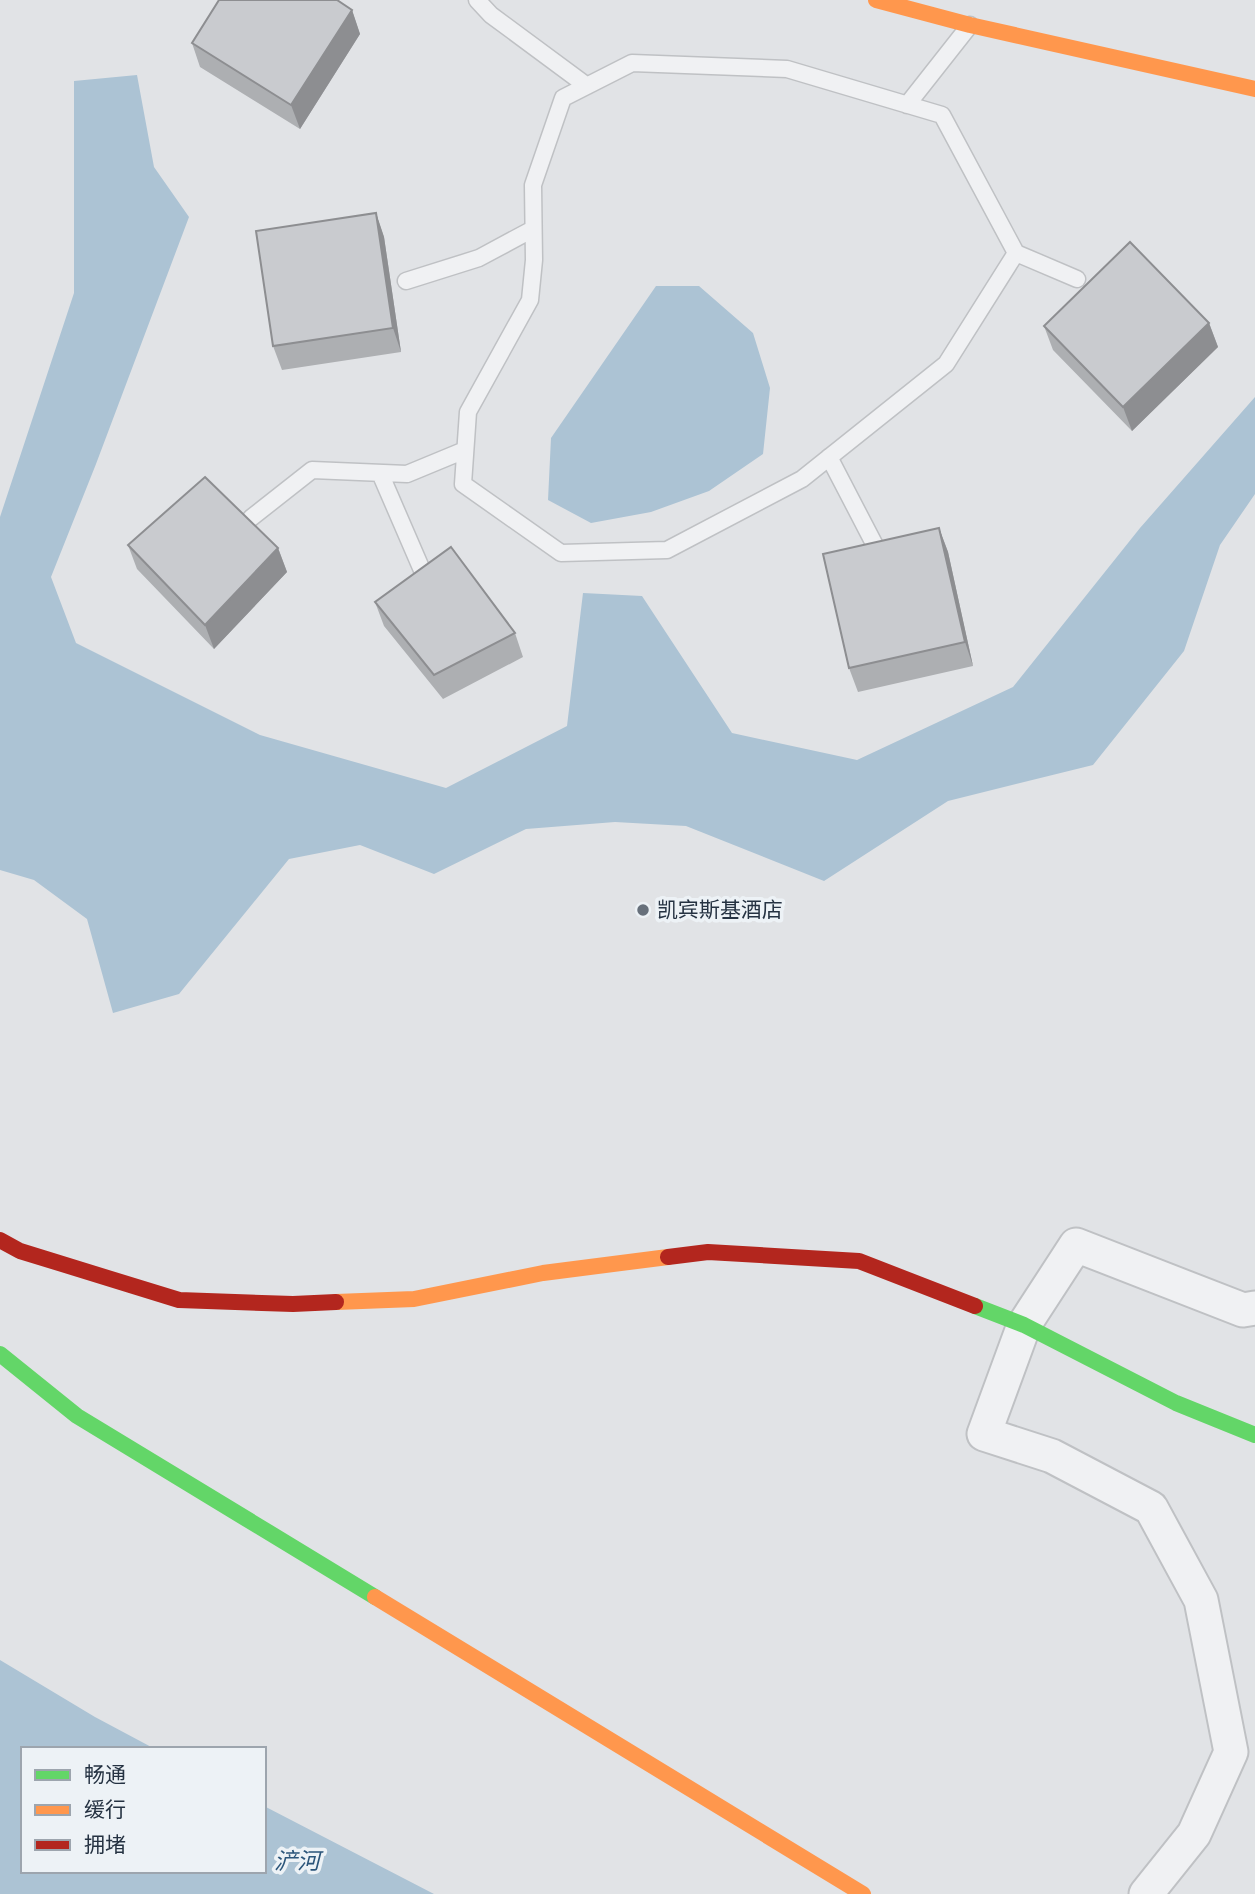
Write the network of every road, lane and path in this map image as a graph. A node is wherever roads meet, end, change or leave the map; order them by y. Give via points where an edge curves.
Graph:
1 (477, 0) edge
2 (876, 0) edge
3 (971, 25) junction
4 (587, 86) junction
5 (1255, 89) edge
6 (907, 105) junction
7 (533, 229) junction
8 (1016, 253) junction
9 (1077, 279) dead end
10 (406, 281) dead end
11 (465, 450) junction
12 (829, 457) junction
13 (380, 473) junction
14 (251, 517) edge
15 (881, 557) edge
16 (425, 577) edge
17 (0, 1240) edge
18 (1255, 1308) edge
19 (1024, 1325) junction
20 (0, 1354) edge
21 (1255, 1435) edge
22 (863, 1894) edge
23 (1146, 1894) edge

1 - 4 lane
2 - 3 street
3 - 5 street
3 - 6 lane
4 - 6 lane via 632,63 786,69
4 - 7 lane via 563,98 533,185
6 - 8 lane via 942,115
7 - 10 lane via 479,258
7 - 11 lane via 530,300 468,412
8 - 9 lane
8 - 12 lane via 946,364
11 - 12 lane via 463,484 561,553 667,550 802,479
11 - 13 lane via 407,474
12 - 15 lane
13 - 14 lane via 312,470
13 - 16 lane
17 - 19 street via 20,1251 179,1300 293,1304 414,1299 543,1273 708,1252 859,1261
18 - 19 street via 1243,1310 1076,1245
19 - 21 street via 1176,1403
19 - 23 street via 984,1434 1052,1456 1151,1508 1201,1600 1231,1752 1194,1833
20 - 22 street via 77,1416

